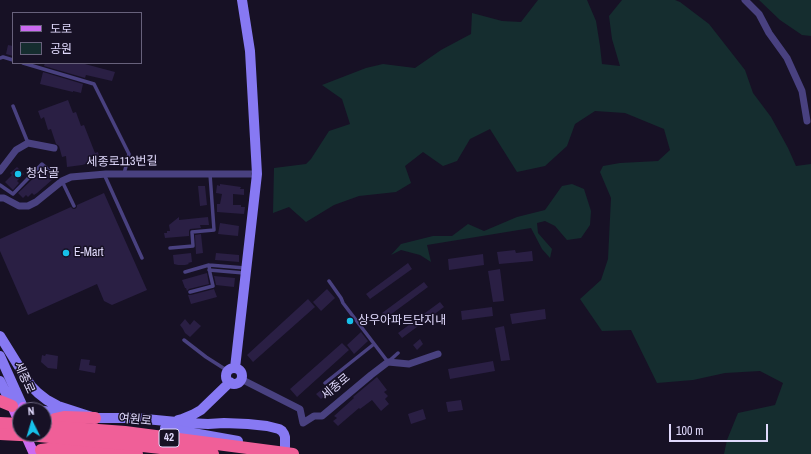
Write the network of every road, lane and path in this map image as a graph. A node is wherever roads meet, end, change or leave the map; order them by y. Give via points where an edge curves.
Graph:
1 (242, 0) edge
2 (746, 0) edge
3 (0, 58) edge
4 (12, 60) edge
5 (26, 64) edge
6 (13, 106) dead end
7 (807, 121) dead end
8 (28, 143) junction
9 (54, 148) dead end
10 (0, 172) edge
11 (104, 174) junction
12 (124, 174) junction
13 (210, 174) junction
14 (257, 174) junction
15 (54, 175) dead end
16 (62, 181) junction
17 (0, 185) edge
18 (0, 198) edge
19 (74, 206) dead end
20 (170, 248) dead end
21 (142, 258) dead end
22 (209, 265) junction
23 (209, 270) junction
24 (246, 270) junction
25 (185, 272) dead end
26 (329, 281) dead end
27 (190, 292) dead end
28 (0, 336) edge
29 (184, 340) dead end
30 (374, 344) junction
31 (398, 353) dead end
32 (438, 354) dead end
33 (0, 356) edge
34 (388, 362) junction
35 (231, 369) junction
36 (241, 379) junction
37 (0, 381) edge
38 (230, 382) junction
39 (326, 383) dead end
40 (0, 401) edge
41 (16, 402) edge
42 (18, 402) edge
43 (208, 404) junction
44 (12, 405) edge
45 (52, 412) edge
46 (95, 418) junction
47 (52, 421) edge
48 (0, 423) edge
49 (224, 423) junction
50 (12, 424) edge
51 (167, 425) junction
52 (52, 427) edge
53 (0, 434) edge
54 (30, 442) edge
55 (35, 442) edge
56 (48, 442) edge
57 (88, 450) junction
58 (289, 450) edge
59 (36, 453) edge
60 (131, 454) edge
61 (136, 454) edge
62 (213, 454) edge
63 (296, 454) edge

1 - 14 street via 250,51
2 - 7 street via 759,14 787,58 802,91
3 - 4 lane
5 - 12 lane via 94,84 129,154
6 - 8 lane
8 - 9 street
8 - 10 street via 16,150
11 - 12 street, 세종로113번길
11 - 16 street, 세종로113번길 via 71,177
11 - 21 lane
12 - 13 street, 세종로113번길
13 - 14 street, 세종로113번길
13 - 20 lane via 214,230 192,232 193,246
14 - 24 street
15 - 17 lane via 42,164 13,194
16 - 18 street, 세종로113번길 via 28,206 19,206
16 - 19 lane
22 - 23 lane
22 - 24 lane
22 - 25 lane
23 - 24 lane
23 - 27 lane via 213,286
24 - 35 street
26 - 30 lane
28 - 46 street via 38,393 58,406
29 - 35 lane via 206,357
30 - 34 lane
30 - 39 lane
31 - 34 lane
32 - 34 street via 409,364
33 - 42 street, 세종로
34 - 36 street, 세종로 via 322,416 314,416 303,423 300,410
35 - 36 street via 241,372
35 - 38 street via 226,376
36 - 38 street via 235,383
37 - 41 street
38 - 43 street
40 - 44 highway
43 - 49 street via 206,415 210,420
43 - 51 street via 194,414
45 - 46 street
46 - 47 highway via 72,417
46 - 51 street
48 - 50 highway
49 - 51 street
49 - 58 street via 279,429 284,434
51 - 63 street, bridge via 288,450
52 - 58 highway, 여원로 / 42, bridge via 125,432
53 - 62 highway, 여원로 / 42, bridge
54 - 59 main road
55 - 59 main road
56 - 57 highway
57 - 59 highway via 56,448
57 - 61 highway
60 - 61 highway

